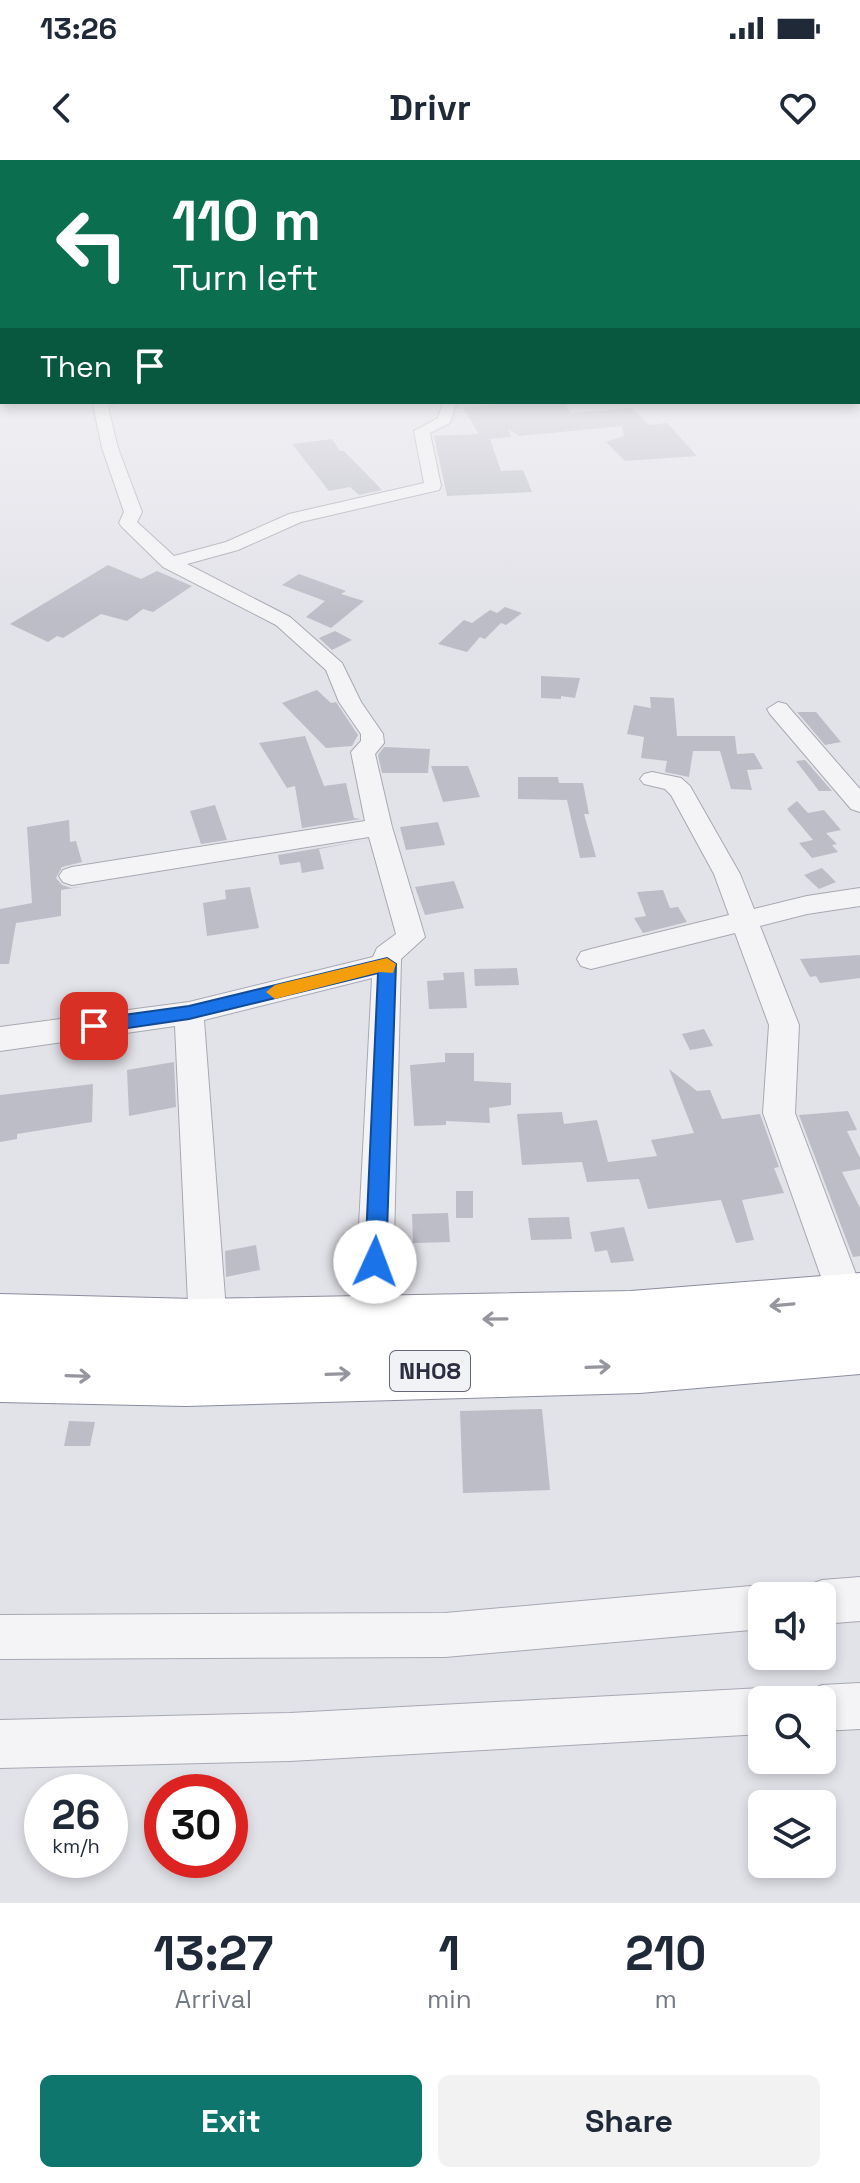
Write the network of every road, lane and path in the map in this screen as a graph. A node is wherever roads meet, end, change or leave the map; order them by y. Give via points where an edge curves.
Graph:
1 (112, 452) edge
2 (426, 452) edge
3 (170, 563) junction
4 (778, 709) dead end
5 (652, 779) dead end
6 (860, 804) edge
7 (379, 827) junction
8 (72, 876) dead end
9 (860, 897) edge
10 (745, 921) junction
11 (591, 959) dead end
12 (387, 964) junction
13 (189, 1013) junction
14 (0, 1039) edge
15 (856, 1315) edge
16 (0, 1320) edge
17 (373, 1321) junction
18 (208, 1324) junction
19 (0, 1374) edge
20 (860, 1599) edge
21 (836, 1601) edge
22 (748, 1608) edge
23 (0, 1637) edge
24 (860, 1706) edge
25 (836, 1707) edge
26 (748, 1712) edge
27 (0, 1744) edge

1 - 3 street via 133,512 128,523
2 - 3 street via 433,486 295,518 232,546
3 - 7 street via 283,621 335,667 372,734 373,743 363,752
4 - 6 street
5 - 10 street via 673,783 681,791 727,874
7 - 8 street
7 - 12 street via 411,937 387,955
9 - 10 street
10 - 11 street
10 - 15 street via 784,1025 779,1113
12 - 13 street
12 - 17 street
13 - 14 street
13 - 18 street
15 -> 17 highway, NH08
19 -> 15 highway, NH08 via 186,1378 609,1366
16 - 18 highway, NH08
17 - 18 highway, NH08
20 - 21 street
22 - 23 street via 445,1635
24 - 25 street
26 - 27 street via 290,1737

